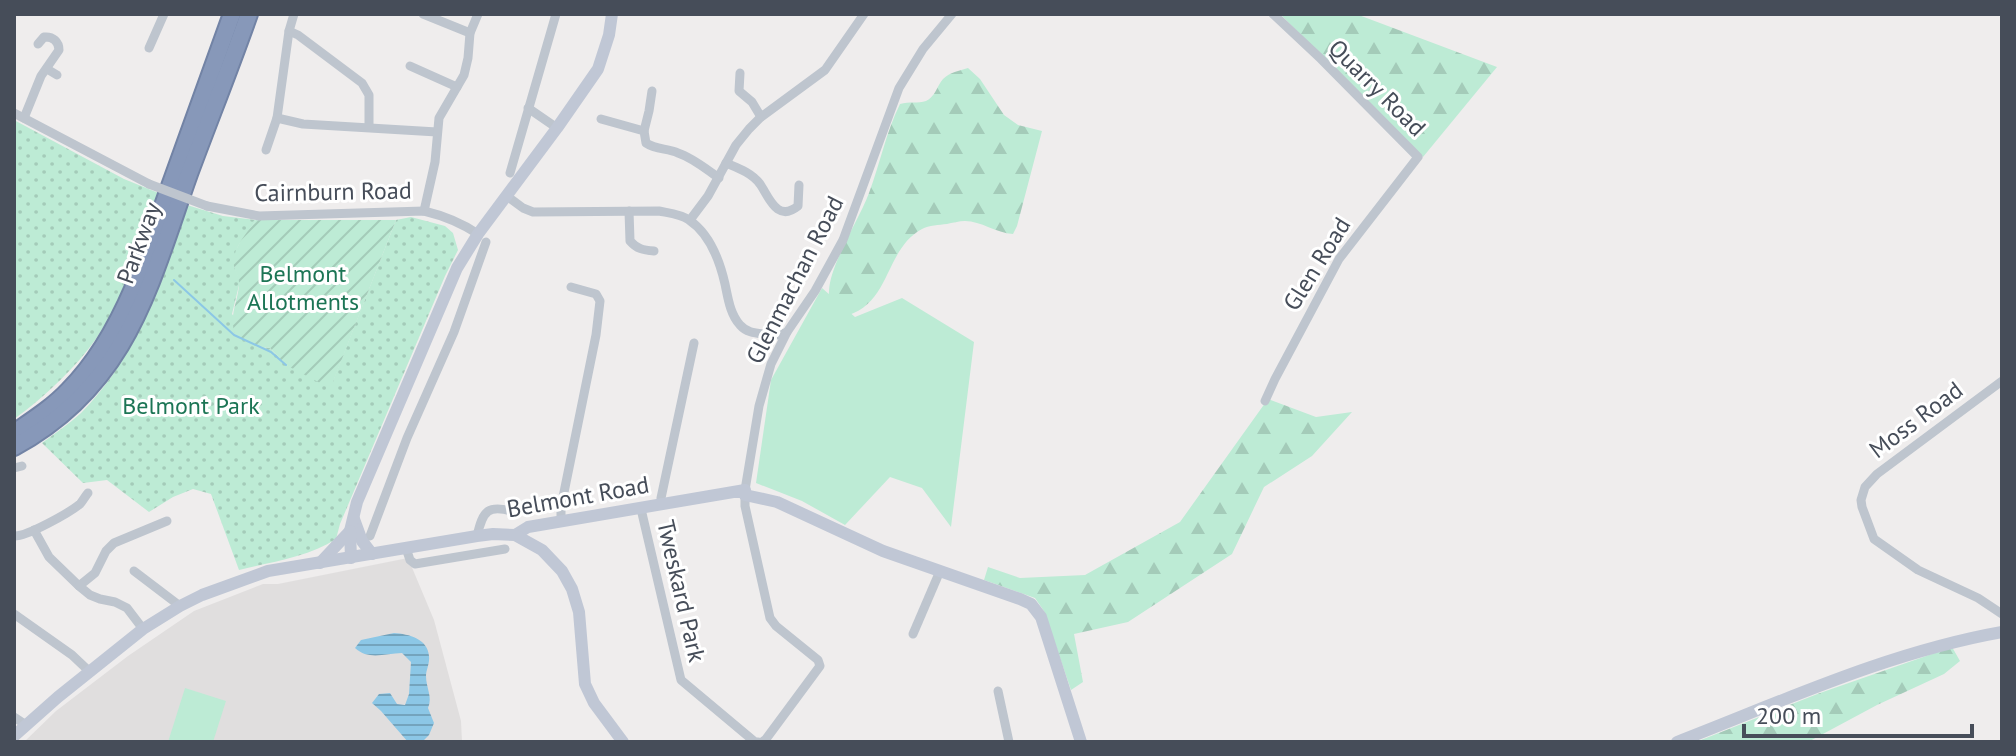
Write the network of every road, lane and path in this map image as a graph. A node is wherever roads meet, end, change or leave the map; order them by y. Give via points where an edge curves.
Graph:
1 (164, 14) edge
2 (232, 14) edge
3 (249, 14) edge
4 (294, 14) edge
5 (423, 14) edge
6 (478, 14) edge
7 (556, 14) edge
8 (612, 14) edge
9 (864, 14) edge
10 (952, 14) edge
11 (1273, 14) edge
12 (289, 31) junction
13 (470, 33) junction
14 (38, 44) dead end
15 (149, 48) dead end
16 (410, 66) dead end
17 (47, 69) junction
18 (740, 73) dead end
19 (57, 75) dead end
20 (457, 87) junction
21 (652, 91) dead end
22 (528, 108) junction
23 (14, 113) edge
24 (761, 117) junction
25 (24, 118) junction
26 (277, 118) junction
27 (601, 119) dead end
28 (369, 127) junction
29 (557, 128) junction
30 (644, 131) junction
31 (437, 132) junction
32 (266, 150) dead end
33 (1418, 157) joint
34 (726, 163) junction
35 (510, 173) dead end
36 (719, 178) junction
37 (799, 185) dead end
38 (507, 196) junction
39 (424, 211) junction
40 (629, 211) junction
41 (690, 220) junction
42 (482, 238) junction
43 (654, 251) dead end
44 (464, 255) junction
45 (478, 263) junction
46 (571, 287) dead end
47 (787, 332) junction
48 (694, 343) dead end
49 (2002, 381) edge
50 (1265, 401) dead end
51 (386, 430) junction
52 (14, 433) edge
53 (407, 438) junction
54 (14, 447) edge
55 (745, 492) junction
56 (88, 493) dead end
57 (662, 505) junction
58 (641, 509) junction
59 (515, 512) dead end
60 (353, 516) junction
61 (167, 521) dead end
62 (561, 522) junction
63 (34, 530) junction
64 (350, 531) junction
65 (515, 535) junction
66 (14, 536) edge
67 (370, 536) dead end
68 (477, 536) junction
69 (406, 548) junction
70 (505, 549) dead end
71 (542, 550) junction
72 (372, 554) junction
73 (351, 558) junction
74 (320, 563) junction
75 (134, 571) dead end
76 (940, 571) junction
77 (79, 586) junction
78 (180, 606) junction
79 (14, 614) edge
80 (2002, 614) edge
81 (143, 629) junction
82 (2002, 632) edge
83 (913, 634) dead end
84 (90, 672) junction
85 (998, 691) dead end
86 (14, 717) edge
87 (26, 725) junction
88 (14, 736) edge
89 (623, 742) edge
90 (760, 742) edge
91 (1009, 742) edge
92 (1081, 742) edge
93 (1677, 742) edge

1 - 15 street
2 - 52 highway, Parkway via 115,328 70,389
3 - 54 highway, Parkway via 130,329 101,376 71,409
4 - 12 street
5 - 13 street
6 - 13 street
7 - 22 street
8 - 29 main road via 598,69
9 - 24 street via 825,70
10 - 47 street, Glenmachan Road via 899,88 843,240
11 - 33 street, Quarry Road
12 - 26 street
12 - 28 street via 362,83 369,95
13 - 20 street
14 - 17 street via 47,36 58,44
16 - 20 street
17 - 19 street
17 - 25 street
18 - 24 street via 739,91
20 - 31 street
21 - 30 street
22 - 29 street
22 - 35 street
23 - 25 street, Cairnburn Road
24 - 34 street
25 - 39 street, Cairnburn Road, bridge via 149,184 207,206 259,216
26 - 28 street
26 - 32 street
27 - 30 street
28 - 31 street
29 - 38 main road
30 - 36 street via 652,147 682,154
31 - 39 street
33 - 50 street, Glen Road via 1339,259
34 - 36 street
34 - 37 street via 759,182 784,212 798,206
36 - 41 street
38 - 40 street via 533,212
38 - 42 main road
39 - 42 street, Cairnburn Road via 460,222
40 - 41 street via 674,213
40 - 43 street via 630,241
41 - 47 street via 715,253 740,325 769,335
42 - 44 main road
42 - 45 street
44 - 45 street
44 - 51 main road
45 - 53 street
46 - 62 street via 596,294 600,301
47 - 55 street, Glenmachan Road via 759,406
48 - 57 street
49 - 80 street, Moss Road via 1877,474 1861,500 1869,529 1881,545
51 - 53 street
51 - 60 main road
53 - 67 street
55 - 57 main road, Belmont Road
55 - 76 main road, Belmont Road
55 - 90 street, Tweskard Park via 770,618 820,666
56 - 63 street via 81,503
57 - 58 main road, Belmont Road
58 - 62 main road, Belmont Road
58 - 90 street, Tweskard Park via 681,680
59 - 68 street via 487,511
60 - 64 main road
60 - 72 main road
61 - 77 street via 114,543 95,573
62 - 65 main road, Belmont Road via 528,527
62 - 71 main road via 545,533
63 - 66 street
63 - 77 street via 49,557
64 - 73 main road
64 - 74 main road
65 - 68 main road, Belmont Road
65 - 71 main road
68 - 69 main road, Belmont Road
69 - 70 street via 415,564
69 - 72 main road, Belmont Road
71 - 89 main road via 572,589 585,684
72 - 73 main road, Belmont Road
73 - 74 main road, Belmont Road
74 - 78 main road, Belmont Road via 268,571
75 - 78 street
76 - 83 street
76 - 92 main road, Belmont Road via 1020,599 1036,610
77 - 81 street via 127,608
78 - 81 main road, Belmont Road
79 - 84 street
81 - 84 main road, Belmont Road
82 - 93 main road via 1892,659
84 - 87 main road, Belmont Road
85 - 91 street
86 - 87 street
87 - 88 main road, Belmont Road

